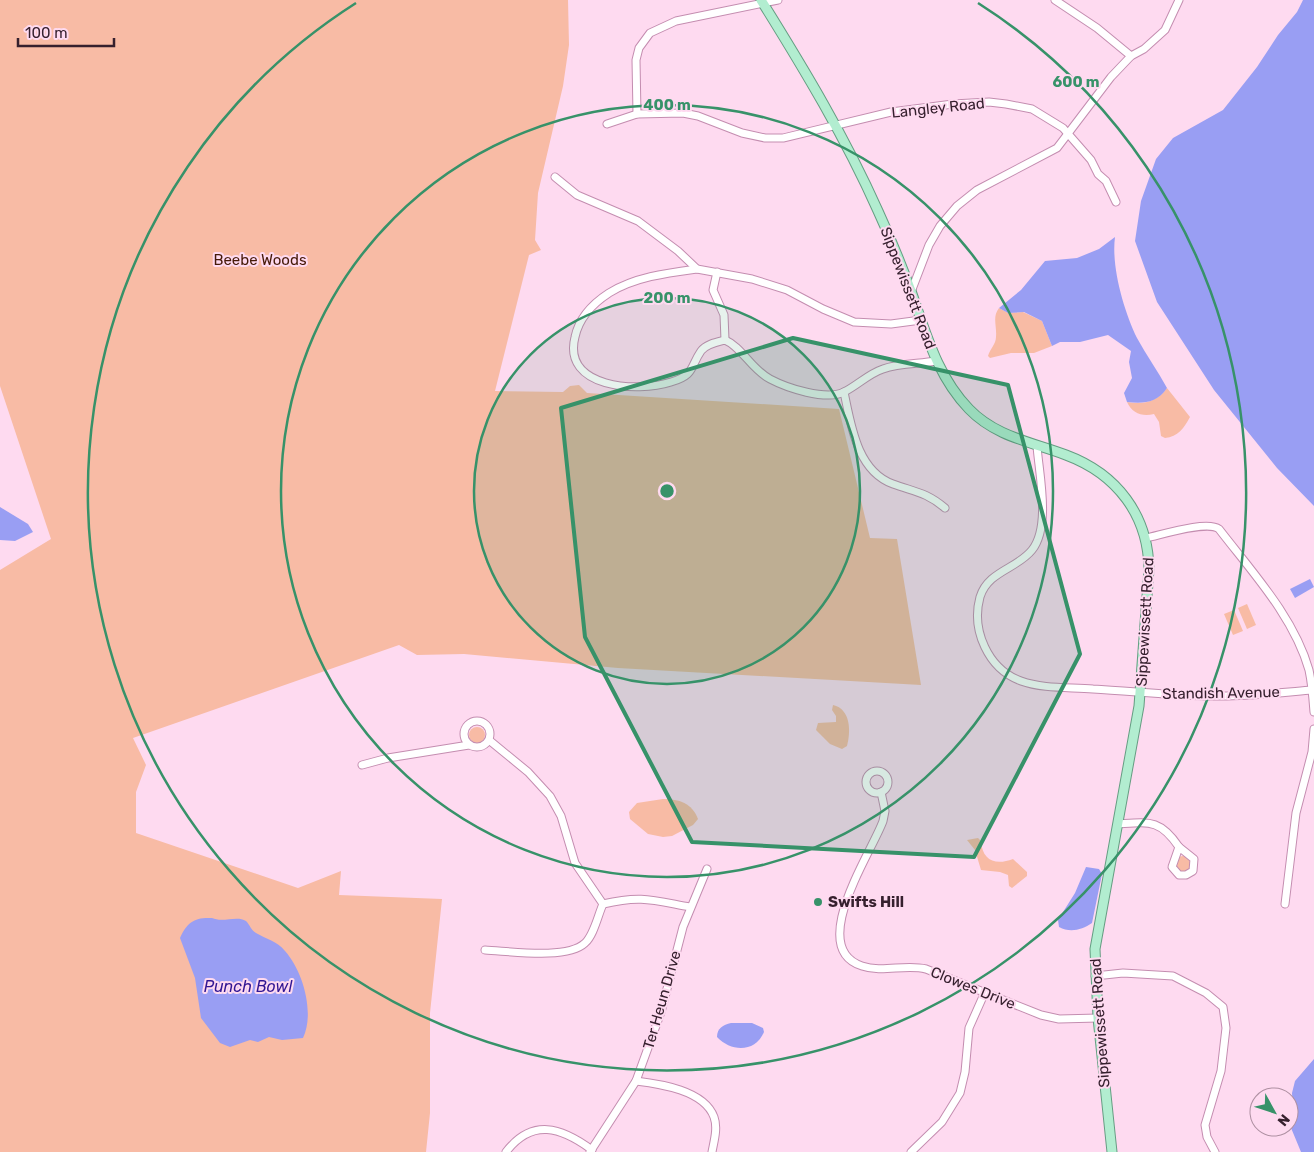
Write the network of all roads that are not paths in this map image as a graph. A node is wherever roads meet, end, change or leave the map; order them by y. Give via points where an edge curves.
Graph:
1 (778, 0) edge
2 (1055, 0) edge
3 (1179, 0) edge
4 (761, 1) edge
5 (1131, 56) junction
6 (637, 114) junction
7 (607, 124) dead end
8 (836, 127) junction
9 (1066, 133) junction
10 (555, 177) dead end
11 (1116, 202) dead end
12 (922, 260) junction
13 (696, 269) junction
14 (717, 272) junction
15 (904, 276) junction
16 (911, 292) junction
17 (921, 320) junction
18 (725, 340) junction
19 (936, 361) junction
20 (844, 392) junction
21 (1037, 446) junction
22 (945, 508) dead end
23 (1146, 538) junction
24 (1312, 690) junction
25 (1141, 693) junction
26 (1314, 712) edge
27 (1314, 729) edge
28 (489, 740) junction
29 (469, 745) junction
30 (362, 765) dead end
31 (882, 792) dead end
32 (1118, 824) junction
33 (1179, 847) dead end
34 (707, 869) dead end
35 (603, 904) junction
36 (1285, 904) dead end
37 (690, 907) junction
38 (485, 950) dead end
39 (1095, 976) junction
40 (984, 992) junction
41 (1098, 1018) junction
42 (636, 1081) junction
43 (591, 1151) edge
44 (506, 1152) edge
45 (712, 1152) edge
46 (911, 1152) edge
47 (1112, 1152) edge
48 (1215, 1152) edge

1 - 4 street
2 - 5 street
3 - 5 street via 1165,30
4 - 6 street via 706,17 676,21 650,33 639,48 636,60
4 - 8 main road, Sippewissett Road
5 - 9 street via 1110,77
6 - 7 street, Langley Road
6 - 8 street, Langley Road via 659,112 698,116 765,138 783,138
8 - 9 street, Langley Road via 891,112 989,102 1032,109
8 - 15 main road, Sippewissett Road via 876,206
9 - 11 street, Langley Road via 1091,160
9 - 12 street via 1057,148 977,190 957,206 940,226
10 - 13 street via 577,195 638,221
12 - 15 street via 916,269
12 - 16 street
13 - 14 street
13 - 18 street via 636,280 609,293 582,318 576,329 572,357 579,368 602,382 635,386 669,383 686,376 706,347
14 - 17 street via 787,290 854,322 891,324
14 - 18 street via 713,290 724,315
15 - 16 main road, Sippewissett Road
16 - 17 main road, Sippewissett Road
17 - 19 main road, Sippewissett Road
18 - 20 street via 733,343 754,368 771,379 806,392 826,395
19 - 20 street via 885,368
19 - 21 main road, Sippewissett Road via 951,388 976,416 1006,435
20 - 22 street via 851,423 871,471 892,484 926,494
21 - 23 main road, Sippewissett Road via 1078,460 1109,479 1128,498
21 - 25 street, Standish Avenue via 1042,510 1039,536 1032,550 987,584 980,597 980,640 1001,668 1021,681
23 - 24 street via 1212,525 1219,529 1284,618 1306,663
23 - 25 main road, Sippewissett Road via 1149,569
24 - 25 street, Standish Avenue via 1208,696
24 - 26 street
25 - 32 main road, Sippewissett Road
27 - 36 street via 1312,752 1294,829
28 - 29 street via 478,748
28 - 29 street via 489,728 483,722 475,721 467,725 464,733
28 - 35 street via 528,772 550,796 561,816 575,863
29 - 30 street
31 - 40 street, Clowes Drive via 883,821 841,915 845,953 854,963 864,967 921,968
32 - 33 street via 1148,822 1158,825 1168,831
32 - 39 main road, Sippewissett Road via 1098,926
34 - 37 street, Ter Heun Drive
35 - 37 street via 629,898 650,898
35 - 38 street via 589,938 579,947 541,953
37 - 42 street, Ter Heun Drive via 661,1012
39 - 41 main road, Sippewissett Road
39 - 48 street via 1123,973 1174,976 1206,993 1223,1007 1226,1028 1222,1071 1205,1125
40 - 41 street, Clowes Drive via 1050,1018
40 - 46 street via 968,1028 960,1093 942,1122
41 - 47 main road, Sippewissett Road
42 - 43 street, Ter Heun Drive
42 - 45 street via 702,1100 714,1117 716,1128
43 - 44 street via 565,1132 551,1130 530,1131

